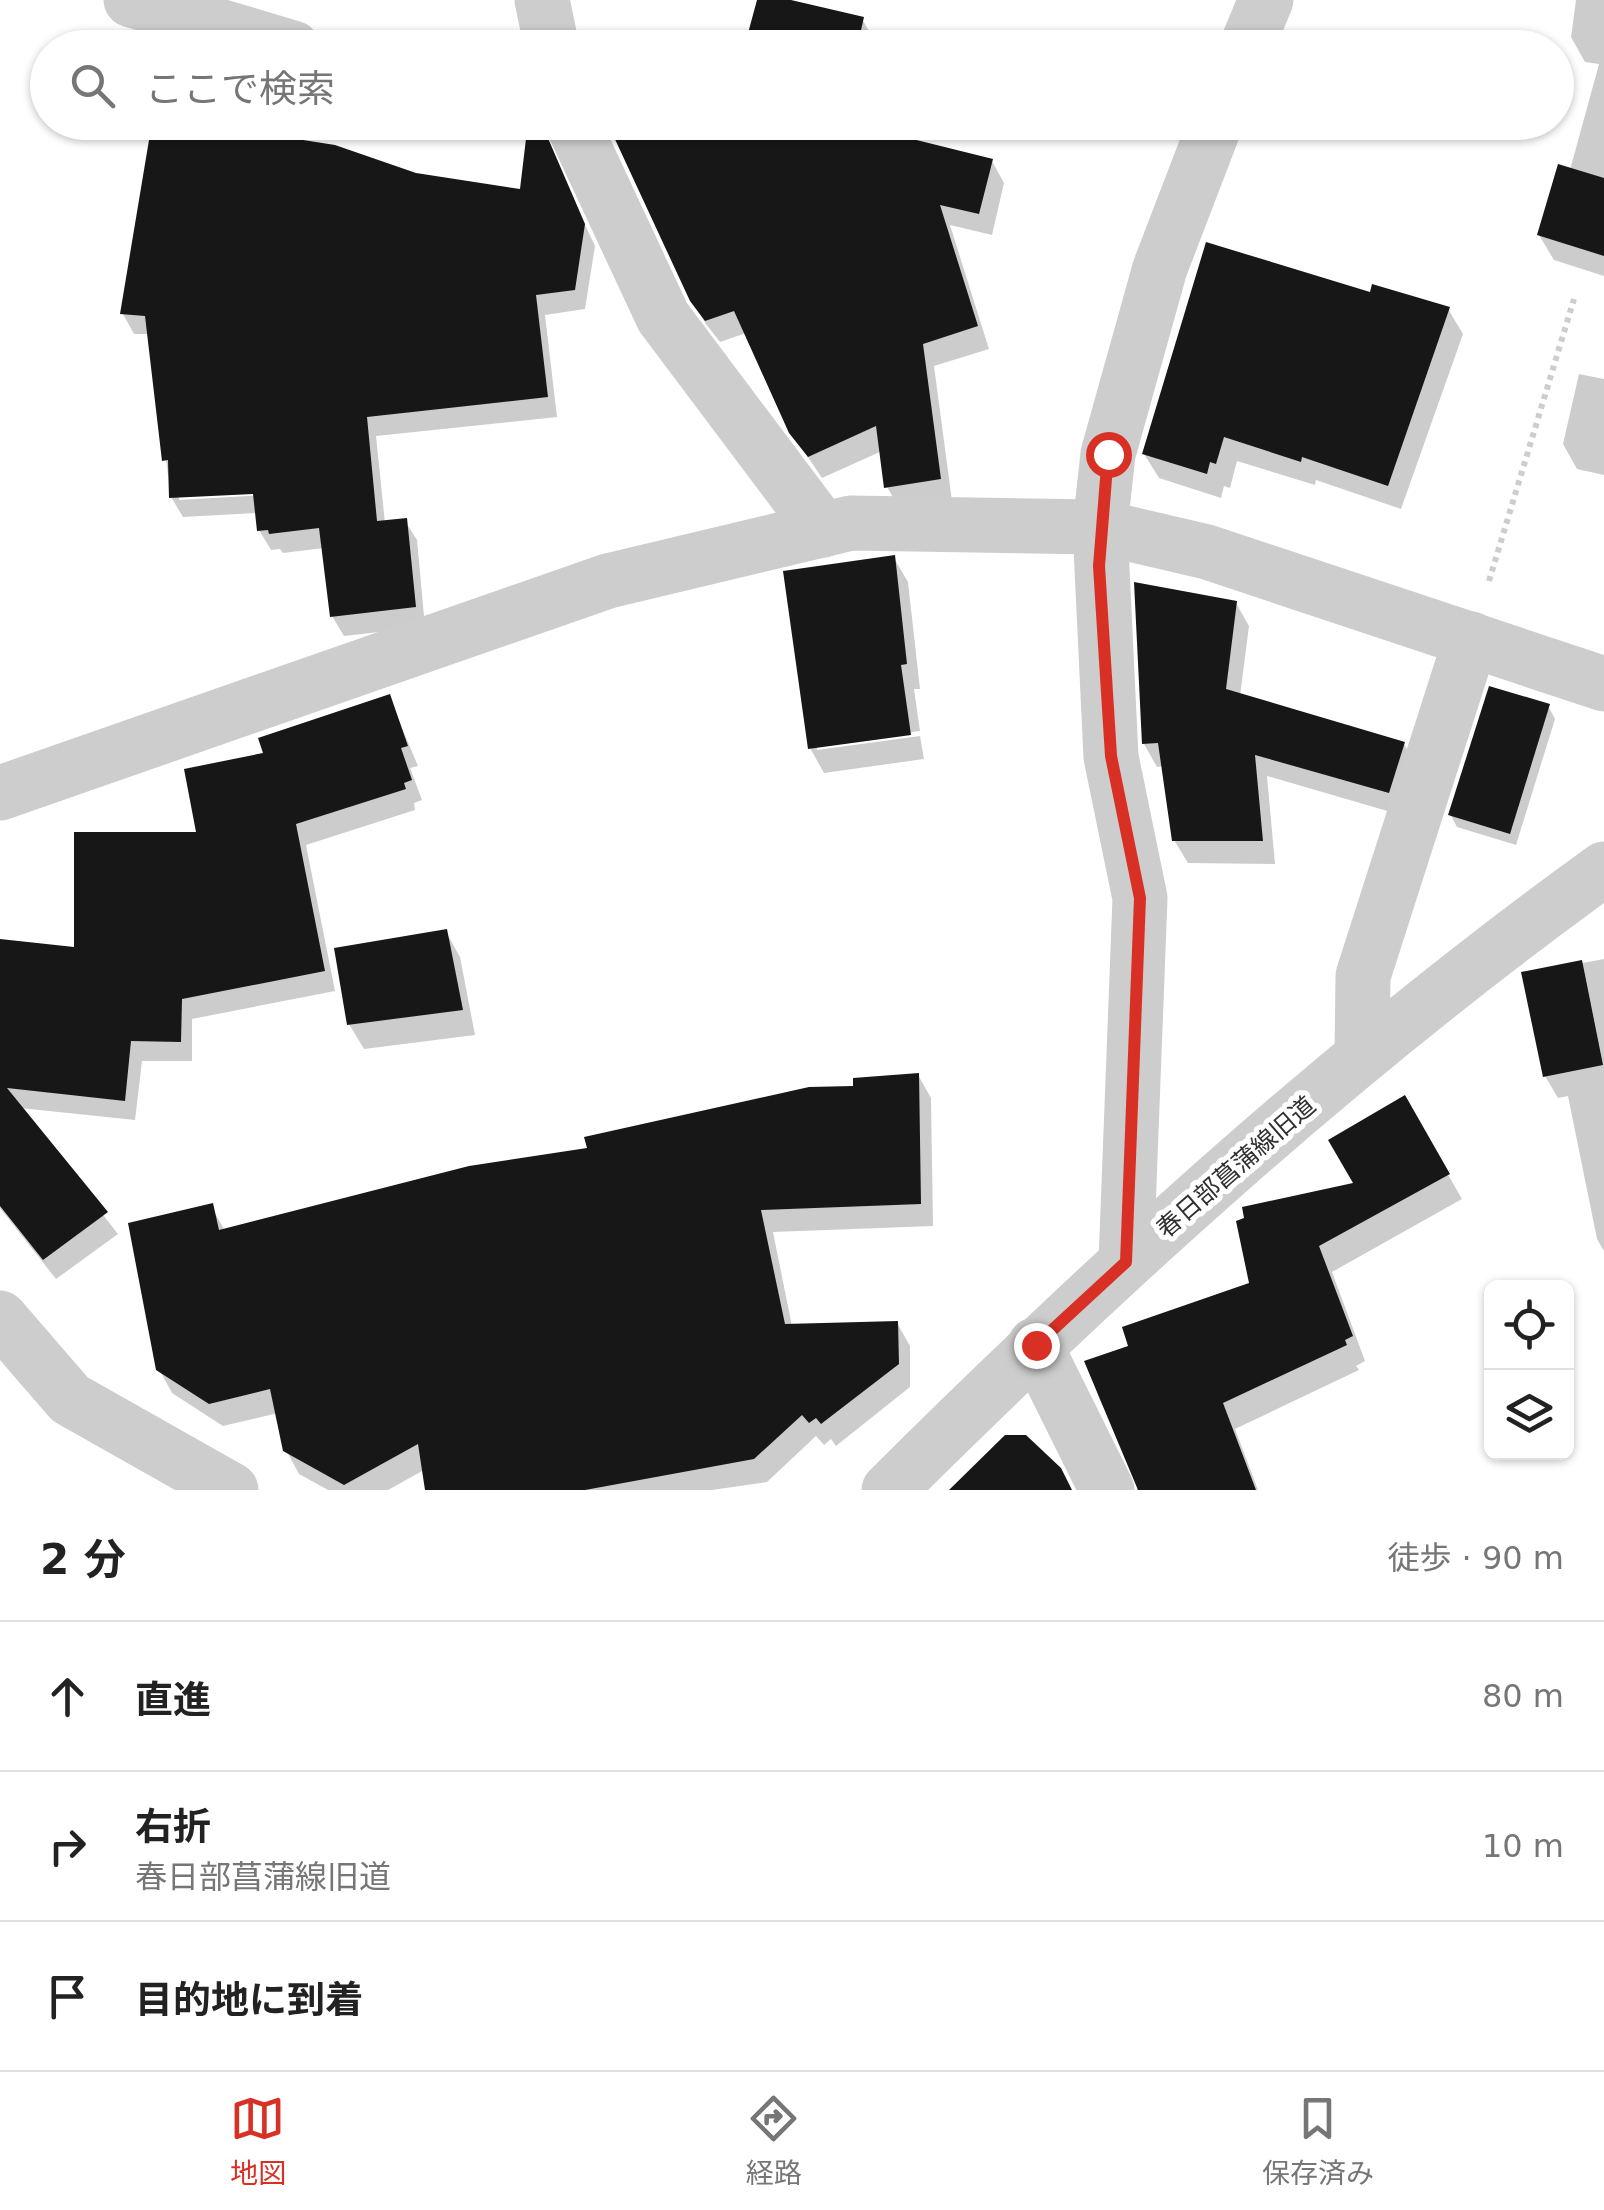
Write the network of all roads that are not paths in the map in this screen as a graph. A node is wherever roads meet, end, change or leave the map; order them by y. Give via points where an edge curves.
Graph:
1 (130, 0) edge
2 (542, 0) edge
3 (1266, 0) edge
4 (232, 30) edge
5 (548, 30) edge
6 (1254, 30) edge
7 (574, 140) edge
8 (1209, 140) edge
9 (1100, 527) junction
10 (823, 530) junction
11 (1471, 639) junction
12 (1604, 684) edge
13 (0, 794) edge
14 (1604, 868) edge
15 (1362, 1054) junction
16 (1126, 1262) junction
17 (0, 1318) edge
18 (1036, 1345) junction
19 (231, 1490) edge
20 (890, 1490) edge
21 (1107, 1490) edge

1 - 4 street
2 - 5 street
3 - 6 street
7 - 10 street via 663,318
8 - 9 street via 1160,268 1108,454
9 - 10 street via 851,523
9 - 11 street via 1207,552
9 - 16 street via 1111,756 1140,898
10 - 13 street via 608,581
11 - 12 street
11 - 15 street via 1363,976
14 - 15 street, 春日部菖蒲線旧道
15 - 16 street, 春日部菖蒲線旧道
16 - 18 street, 春日部菖蒲線旧道
17 - 19 street via 70,1398
18 - 20 street, 春日部菖蒲線旧道
18 - 21 street

